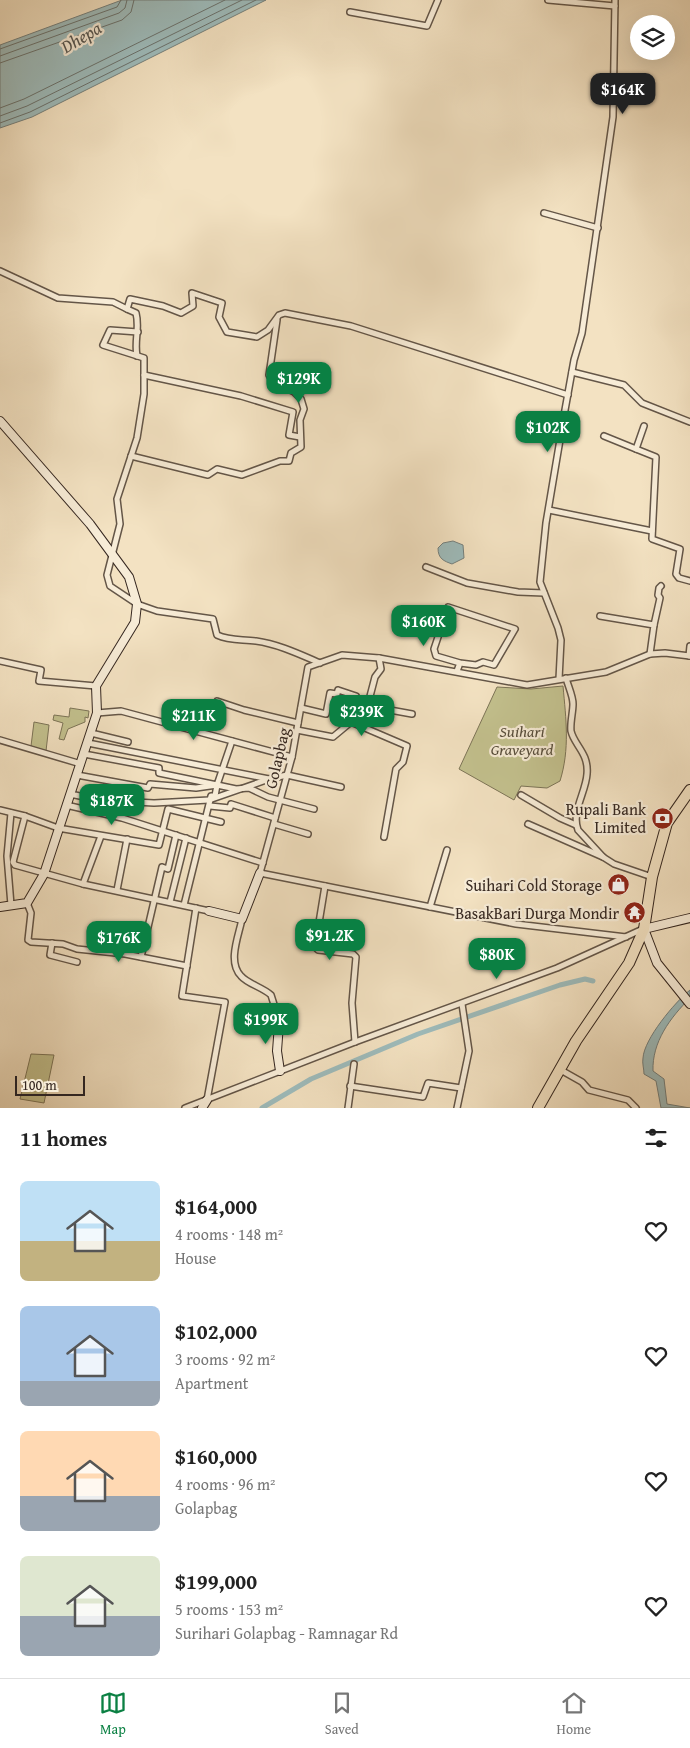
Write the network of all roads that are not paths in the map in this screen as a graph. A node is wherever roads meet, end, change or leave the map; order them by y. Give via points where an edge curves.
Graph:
1 (438, 0) edge
2 (548, 0) edge
3 (615, 0) edge
4 (615, 6) junction
5 (350, 12) dead end
6 (544, 213) dead end
7 (598, 228) junction
8 (0, 270) edge
9 (127, 308) junction
10 (277, 318) junction
11 (138, 332) junction
12 (137, 356) junction
13 (572, 372) junction
14 (144, 375) junction
15 (568, 395) junction
16 (0, 421) edge
17 (690, 422) edge
18 (644, 426) dead end
19 (604, 436) dead end
20 (300, 437) junction
21 (636, 449) junction
22 (131, 456) junction
23 (549, 510) junction
24 (652, 531) junction
25 (113, 554) junction
26 (426, 567) dead end
27 (690, 581) edge
28 (661, 586) dead end
29 (544, 593) junction
30 (137, 604) junction
31 (600, 616) dead end
32 (654, 626) junction
33 (690, 646) edge
34 (650, 654) junction
35 (689, 656) edge
36 (379, 658) junction
37 (0, 661) edge
38 (320, 663) junction
39 (460, 663) junction
40 (457, 671) junction
41 (566, 678) junction
42 (559, 679) junction
43 (96, 686) junction
44 (356, 696) dead end
45 (217, 701) dead end
46 (368, 706) junction
47 (301, 708) junction
48 (97, 713) junction
49 (412, 714) dead end
50 (298, 723) junction
51 (362, 726) junction
52 (297, 730) junction
53 (91, 733) junction
54 (0, 740) edge
55 (232, 741) junction
56 (128, 742) dead end
57 (88, 743) junction
58 (84, 754) junction
59 (292, 758) junction
60 (81, 764) junction
61 (222, 770) junction
62 (77, 775) junction
63 (287, 776) junction
64 (269, 779) junction
65 (217, 785) junction
66 (341, 787) dead end
67 (249, 788) junction
68 (689, 793) edge
69 (70, 794) junction
70 (521, 796) dead end
71 (280, 801) junction
72 (210, 803) junction
73 (66, 805) junction
74 (314, 809) dead end
75 (0, 810) edge
76 (11, 813) junction
77 (25, 816) junction
78 (207, 818) junction
79 (276, 818) junction
80 (221, 822) dead end
81 (274, 824) junction
82 (528, 824) dead end
83 (576, 825) junction
84 (58, 828) junction
85 (162, 832) junction
86 (308, 834) dead end
87 (176, 835) junction
88 (101, 836) junction
89 (384, 837) dead end
90 (186, 838) junction
91 (127, 839) junction
92 (199, 843) junction
93 (447, 850) dead end
94 (603, 857) junction
95 (263, 863) junction
96 (260, 873) junction
97 (44, 874) junction
98 (652, 877) junction
99 (83, 884) junction
100 (325, 886) junction
101 (117, 890) junction
102 (154, 899) junction
103 (170, 902) junction
104 (27, 903) junction
105 (11, 905) junction
106 (184, 905) junction
107 (0, 907) edge
108 (430, 907) junction
109 (196, 908) junction
110 (210, 911) joint
111 (690, 918) edge
112 (242, 919) junction
113 (644, 928) junction
114 (626, 937) junction
115 (52, 943) junction
116 (141, 957) junction
117 (77, 962) dead end
118 (188, 966) junction
119 (689, 1003) edge
120 (462, 1004) junction
121 (277, 1014) joint
122 (356, 1042) junction
123 (354, 1064) dead end
124 (559, 1069) junction
125 (280, 1071) junction
126 (350, 1086) junction
127 (461, 1088) junction
128 (207, 1100) junction
129 (185, 1108) edge
130 (202, 1108) edge
131 (348, 1108) edge
132 (457, 1108) edge
133 (538, 1108) edge
134 (636, 1108) edge

1 - 5 street via 427,26
2 - 4 street
3 - 4 street
4 - 7 street via 613,118
6 - 7 street
7 - 13 street via 582,333
8 - 9 street via 58,298 94,299
9 - 10 street via 130,299 181,313 194,306 192,293 222,304 219,317 227,332 249,336 262,335
9 - 11 street via 136,313
10 - 15 street via 286,313 351,326
10 - 20 street via 269,375 273,382 301,399 304,409
11 - 12 street
11 - 12 street via 110,330 103,345
12 - 14 street via 144,358
13 - 15 street
13 - 17 street via 624,385 642,403
14 - 20 street via 241,396 293,412 289,435
14 - 22 street via 137,438
15 - 23 street
16 - 25 street
18 - 21 street
19 - 21 street
20 - 22 street via 301,448 291,453 289,461 280,461 242,475 217,469 208,475
21 - 24 street via 656,457
22 - 25 street via 117,499 120,524
23 - 24 street
23 - 29 street via 540,582
24 - 27 street via 653,541 680,549 676,574
25 - 30 street via 129,577
25 - 30 street via 107,575 110,586
26 - 29 street via 467,583
28 - 32 street
29 - 42 street via 561,640
30 - 38 street via 157,611 213,619 217,635 227,640 256,641 289,649
30 - 43 street via 135,622
31 - 32 street
32 - 34 street
33 - 35 street
34 - 35 street
34 - 41 street via 606,672
36 - 38 street via 342,655
36 - 40 street
36 - 46 street via 381,669 375,677
37 - 43 street via 41,670 39,681
38 - 47 street, Golapbag via 308,667
39 - 39 street via 436,656 434,649 448,607 515,629 494,665
39 - 40 street
40 - 42 street via 528,685
41 - 42 street
41 - 83 street via 573,702 571,732 580,746 587,774
43 - 48 street
44 - 47 street via 338,690 337,694 330,693 326,714
45 - 50 street
46 - 49 street
46 - 51 street
47 - 50 street, Golapbag
48 - 53 street
48 - 55 street via 121,711
50 - 52 street, Golapbag
51 - 52 street via 351,722 333,737
51 - 89 street via 407,746 403,762 396,769
52 - 59 street, Golapbag
53 - 56 street
53 - 57 street
54 - 60 street
55 - 59 street
55 - 61 street
57 - 58 street
57 - 61 street
58 - 60 street
58 - 65 street via 159,768 158,773
59 - 63 street, Golapbag
60 - 62 street
61 - 64 street
61 - 65 street
62 - 65 street via 148,788 150,784 196,788
62 - 69 street
63 - 64 street
63 - 66 street
63 - 71 street, Golapbag
64 - 67 street
65 - 67 street
65 - 72 street
67 - 71 street
67 - 72 street
68 - 98 highway via 667,823
69 - 72 street via 99,800
69 - 73 street
70 - 83 street
71 - 74 street
71 - 79 street, Golapbag
72 - 78 street
72 - 79 street via 230,808 231,804
73 - 84 street
73 - 85 street via 122,818
75 - 76 street
76 - 77 street
76 - 105 street via 7,856
77 - 84 street
77 - 97 street via 13,862
78 - 80 street
78 - 85 street via 168,809
78 - 92 street
79 - 81 street, Golapbag
81 - 86 street
81 - 95 street, Golapbag
82 - 94 street
83 - 94 street
84 - 88 street
84 - 97 street
85 - 87 street
85 - 91 street via 159,845
87 - 90 street
87 - 102 street via 171,861 168,869 162,867
88 - 91 street
88 - 99 street
90 - 92 street
90 - 103 street
91 - 101 street
92 - 95 street
92 - 106 street
93 - 108 street
94 - 98 street
95 - 96 street, Golapbag
96 - 100 street
96 - 112 street
97 - 99 street
97 - 104 street
98 - 113 highway
99 - 101 street
100 - 108 street
100 - 122 street via 315,947 356,957 352,1003
101 - 102 street
102 - 103 street
102 - 116 street
103 - 106 street
104 - 105 street
104 - 115 street via 31,913 29,942
105 - 107 street
106 - 109 street
108 - 114 street via 516,924
109 - 110 street
109 - 118 street
110 - 112 street
111 - 113 street
112 - 121 street via 235,966 241,977 271,994
113 - 114 street
113 - 119 street via 657,963
113 - 124 highway via 629,963
114 - 120 street via 580,959
115 - 116 street
115 - 117 street via 50,955
116 - 118 street
118 - 128 street via 183,997 225,1002
120 - 122 street
120 - 127 street via 469,1050
121 - 125 street
122 - 125 street
123 - 126 street
124 - 133 highway
124 - 134 street via 582,1082 589,1090 628,1100
125 - 128 street
126 - 127 street via 423,1097 428,1084
126 - 131 street
127 - 132 street
128 - 129 street
128 - 130 street

